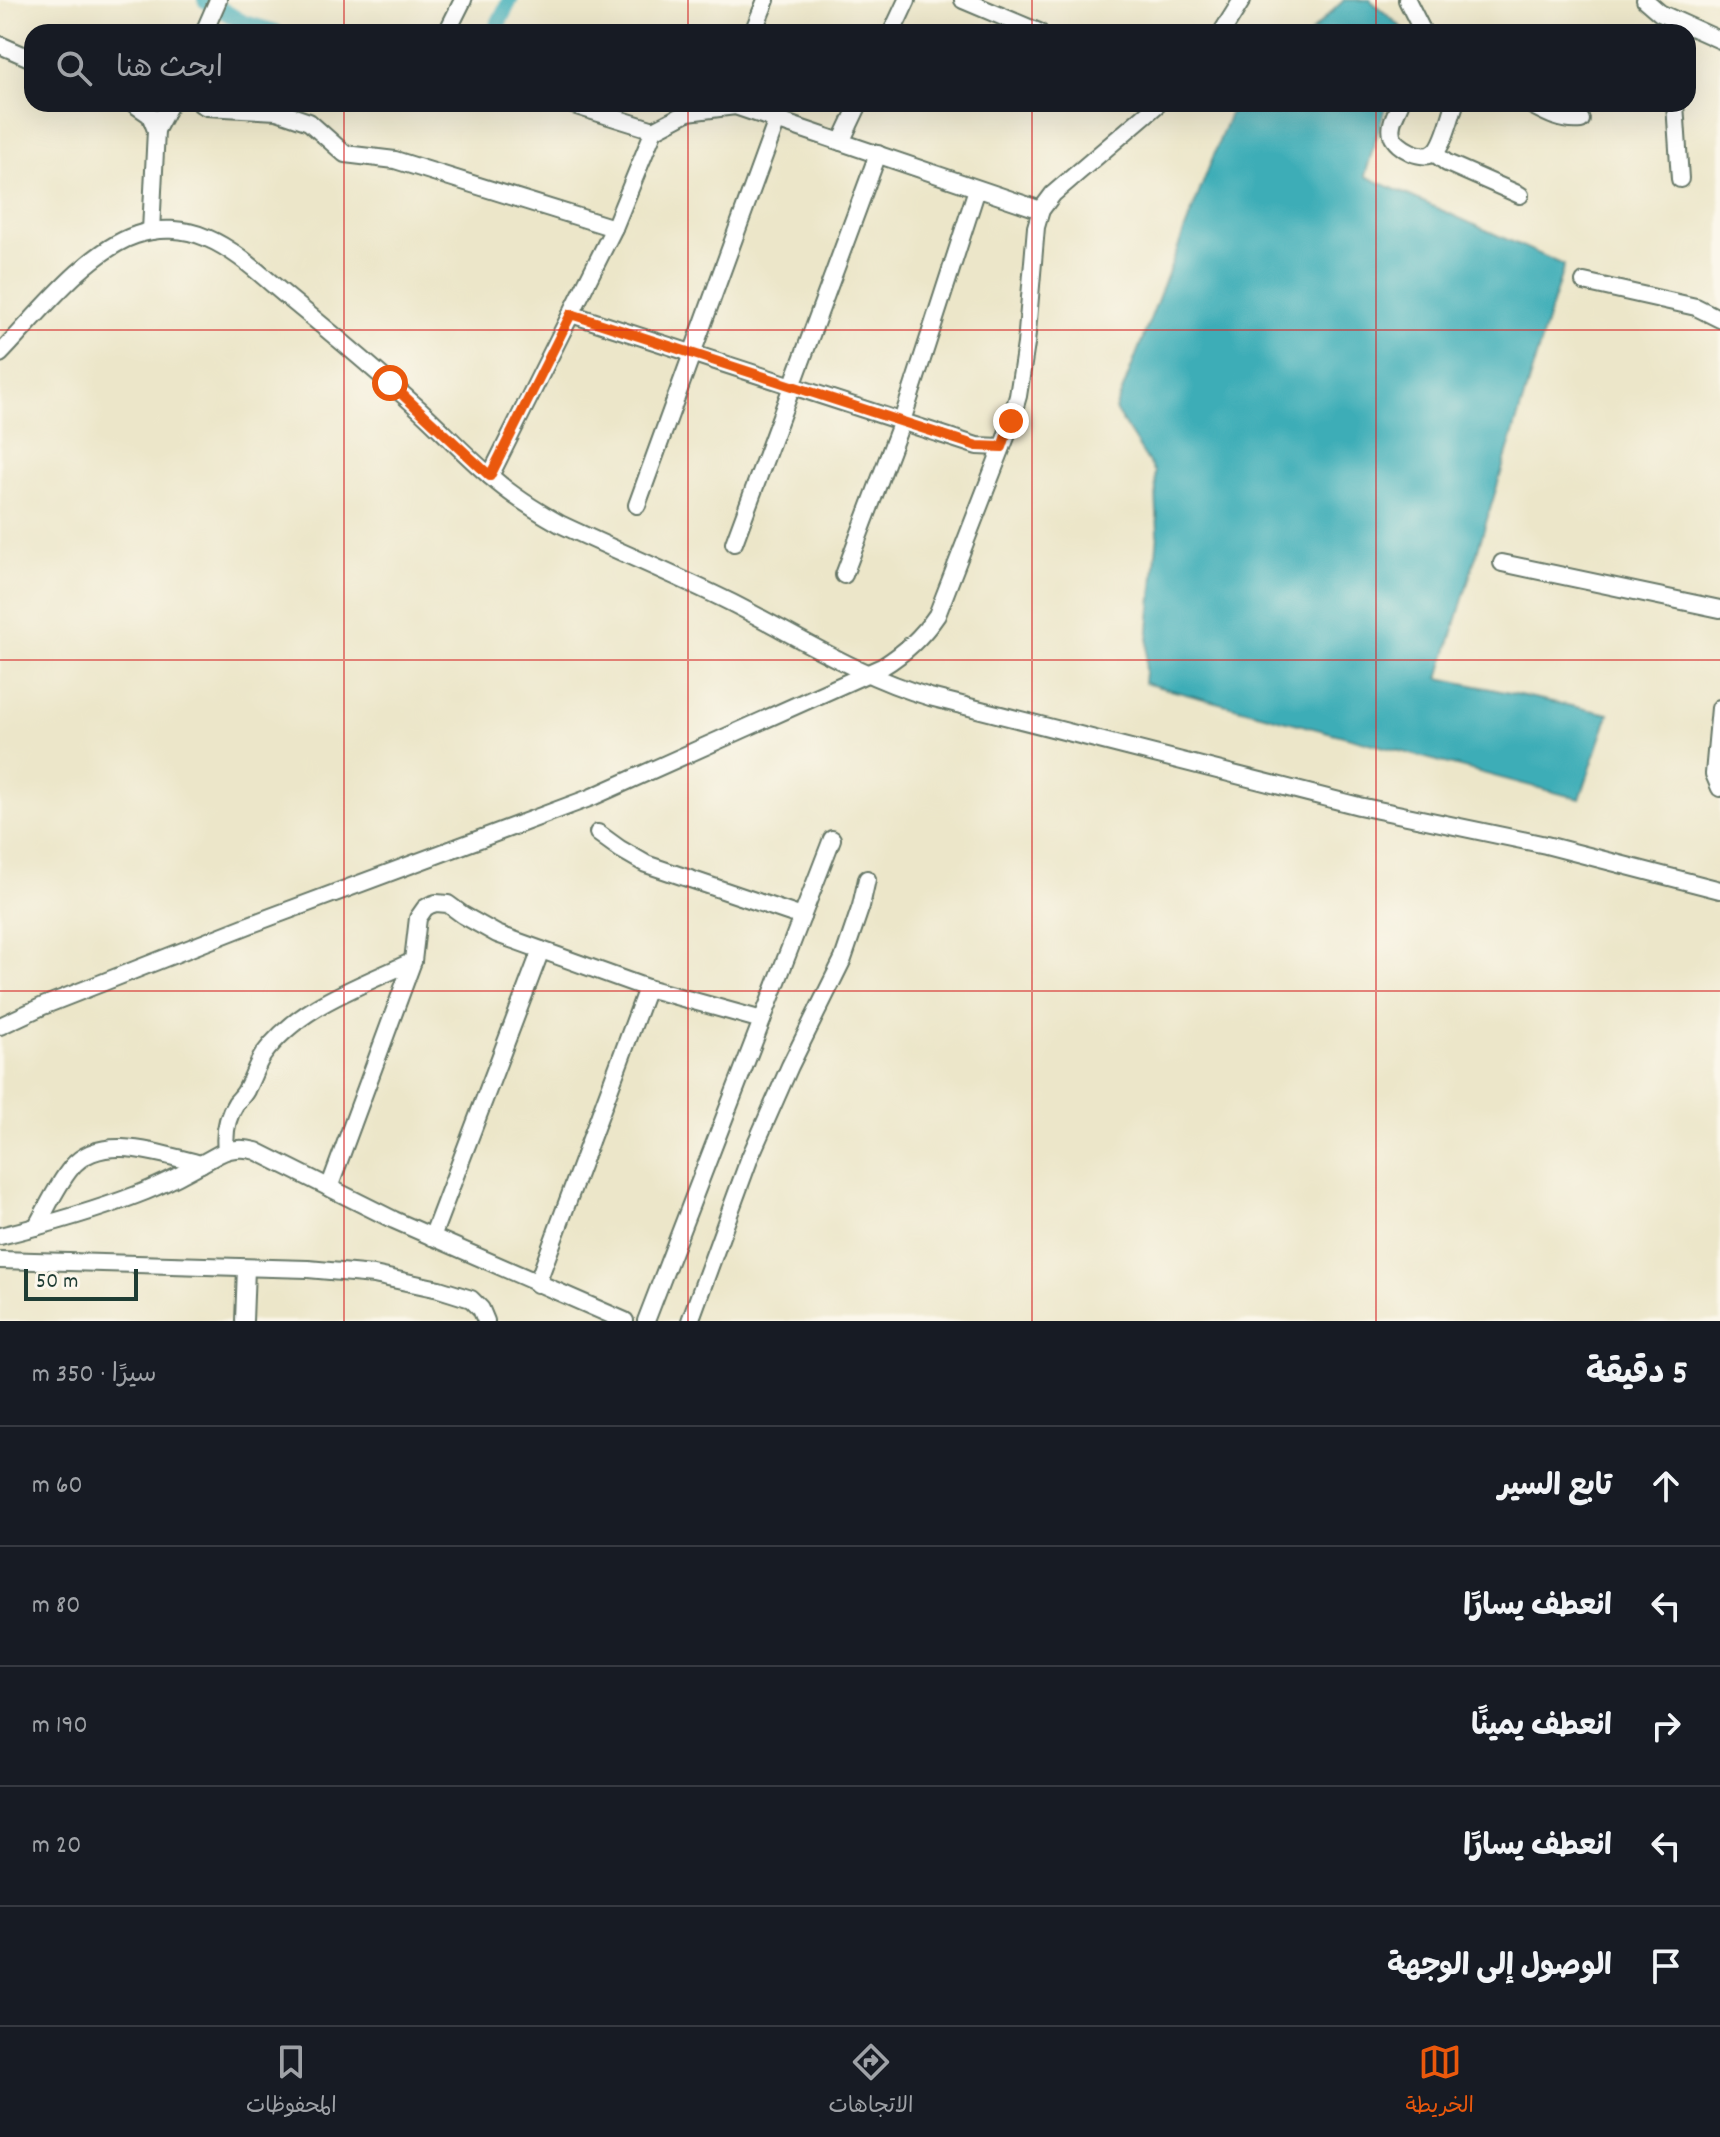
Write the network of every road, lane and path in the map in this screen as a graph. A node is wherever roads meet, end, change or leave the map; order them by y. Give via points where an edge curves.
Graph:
1 (218, 0) edge
2 (463, 0) edge
3 (766, 0) edge
4 (907, 0) edge
5 (963, 0) edge
6 (1242, 0) edge
7 (1407, 0) edge
8 (1645, 0) edge
9 (208, 24) edge
10 (451, 24) edge
11 (756, 24) edge
12 (896, 24) edge
13 (1020, 24) edge
14 (1227, 24) edge
15 (1419, 24) edge
16 (1676, 24) edge
17 (1696, 32) edge
18 (1720, 40) edge
19 (0, 45) edge
20 (24, 56) edge
21 (146, 112) edge
22 (166, 112) edge
23 (280, 112) edge
24 (596, 112) edge
25 (688, 112) edge
26 (755, 112) edge
27 (855, 112) edge
28 (1149, 112) edge
29 (1397, 112) edge
30 (1452, 112) edge
31 (1546, 112) edge
32 (1676, 112) edge
33 (777, 120) junction
34 (1581, 120) dead end
35 (156, 130) junction
36 (654, 130) junction
37 (841, 142) junction
38 (1434, 153) junction
39 (878, 154) junction
40 (1680, 179) dead end
41 (977, 189) junction
42 (1520, 195) dead end
43 (1041, 210) junction
44 (614, 228) junction
45 (151, 231) junction
46 (1584, 282) dead end
47 (571, 314) junction
48 (1720, 319) edge
49 (693, 353) junction
50 (0, 354) edge
51 (791, 385) junction
52 (902, 421) junction
53 (1002, 447) junction
54 (490, 476) junction
55 (637, 505) dead end
56 (734, 543) dead end
57 (1502, 563) dead end
58 (844, 575) dead end
59 (1720, 609) edge
60 (865, 673) junction
61 (1720, 708) edge
62 (1720, 788) edge
63 (598, 833) dead end
64 (832, 839) dead end
65 (867, 879) dead end
66 (1720, 890) edge
67 (802, 917) junction
68 (541, 950) junction
69 (413, 961) junction
70 (647, 988) junction
71 (762, 1020) junction
72 (0, 1026) edge
73 (226, 1150) junction
74 (201, 1164) junction
75 (329, 1188) junction
76 (36, 1227) junction
77 (0, 1236) edge
78 (432, 1237) junction
79 (0, 1260) edge
80 (246, 1268) junction
81 (537, 1284) junction
82 (244, 1321) edge
83 (486, 1321) edge
84 (625, 1321) edge
85 (646, 1321) edge
86 (690, 1321) edge

1 - 9 street
2 - 10 street
3 - 11 street
4 - 12 street
5 - 13 street
6 - 14 street
7 - 15 street
8 - 16 street
17 - 18 street
19 - 20 street
21 - 35 street
22 - 35 street
23 - 44 street via 309,122 345,154 395,160
24 - 36 street
25 - 36 street
26 - 33 street
27 - 37 street
28 - 43 street
29 - 38 street via 1392,129 1398,145 1424,156
30 - 38 street
31 - 34 street via 1563,120
32 - 40 street
33 - 37 street
33 - 49 street
35 - 45 street
36 - 44 street
37 - 39 street
38 - 42 street
39 - 41 street
39 - 51 street
41 - 43 street
41 - 52 street
43 - 53 street via 1023,370
44 - 47 street
45 - 50 street via 123,240 93,259
45 - 54 street via 194,233 231,252 356,353
46 - 48 street via 1696,307
47 - 49 street
47 - 54 street
49 - 51 street
49 - 55 street
51 - 52 street
51 - 56 street
52 - 53 street via 977,446
52 - 58 street
53 - 60 street via 937,615 908,649
54 - 60 street via 560,524 729,602
57 - 59 street
60 - 66 street via 930,697 1359,806 1546,845
60 - 72 street via 592,797 249,925
61 - 62 street via 1714,774
63 - 67 street via 646,864
64 - 67 street
65 - 86 street via 843,959 750,1157
67 - 71 street
68 - 69 street via 436,903 418,918
68 - 70 street
68 - 78 street
69 - 73 street via 313,1009 284,1030 232,1111
69 - 75 street
70 - 71 street
70 - 81 street
71 - 85 street
73 - 74 street
73 - 75 street via 256,1151
74 - 76 street via 135,1196
74 - 76 street via 126,1148 91,1153 70,1170
75 - 78 street
76 - 77 street
78 - 81 street
79 - 80 street
80 - 82 street
80 - 83 street via 341,1271 407,1281 471,1299
81 - 84 street

